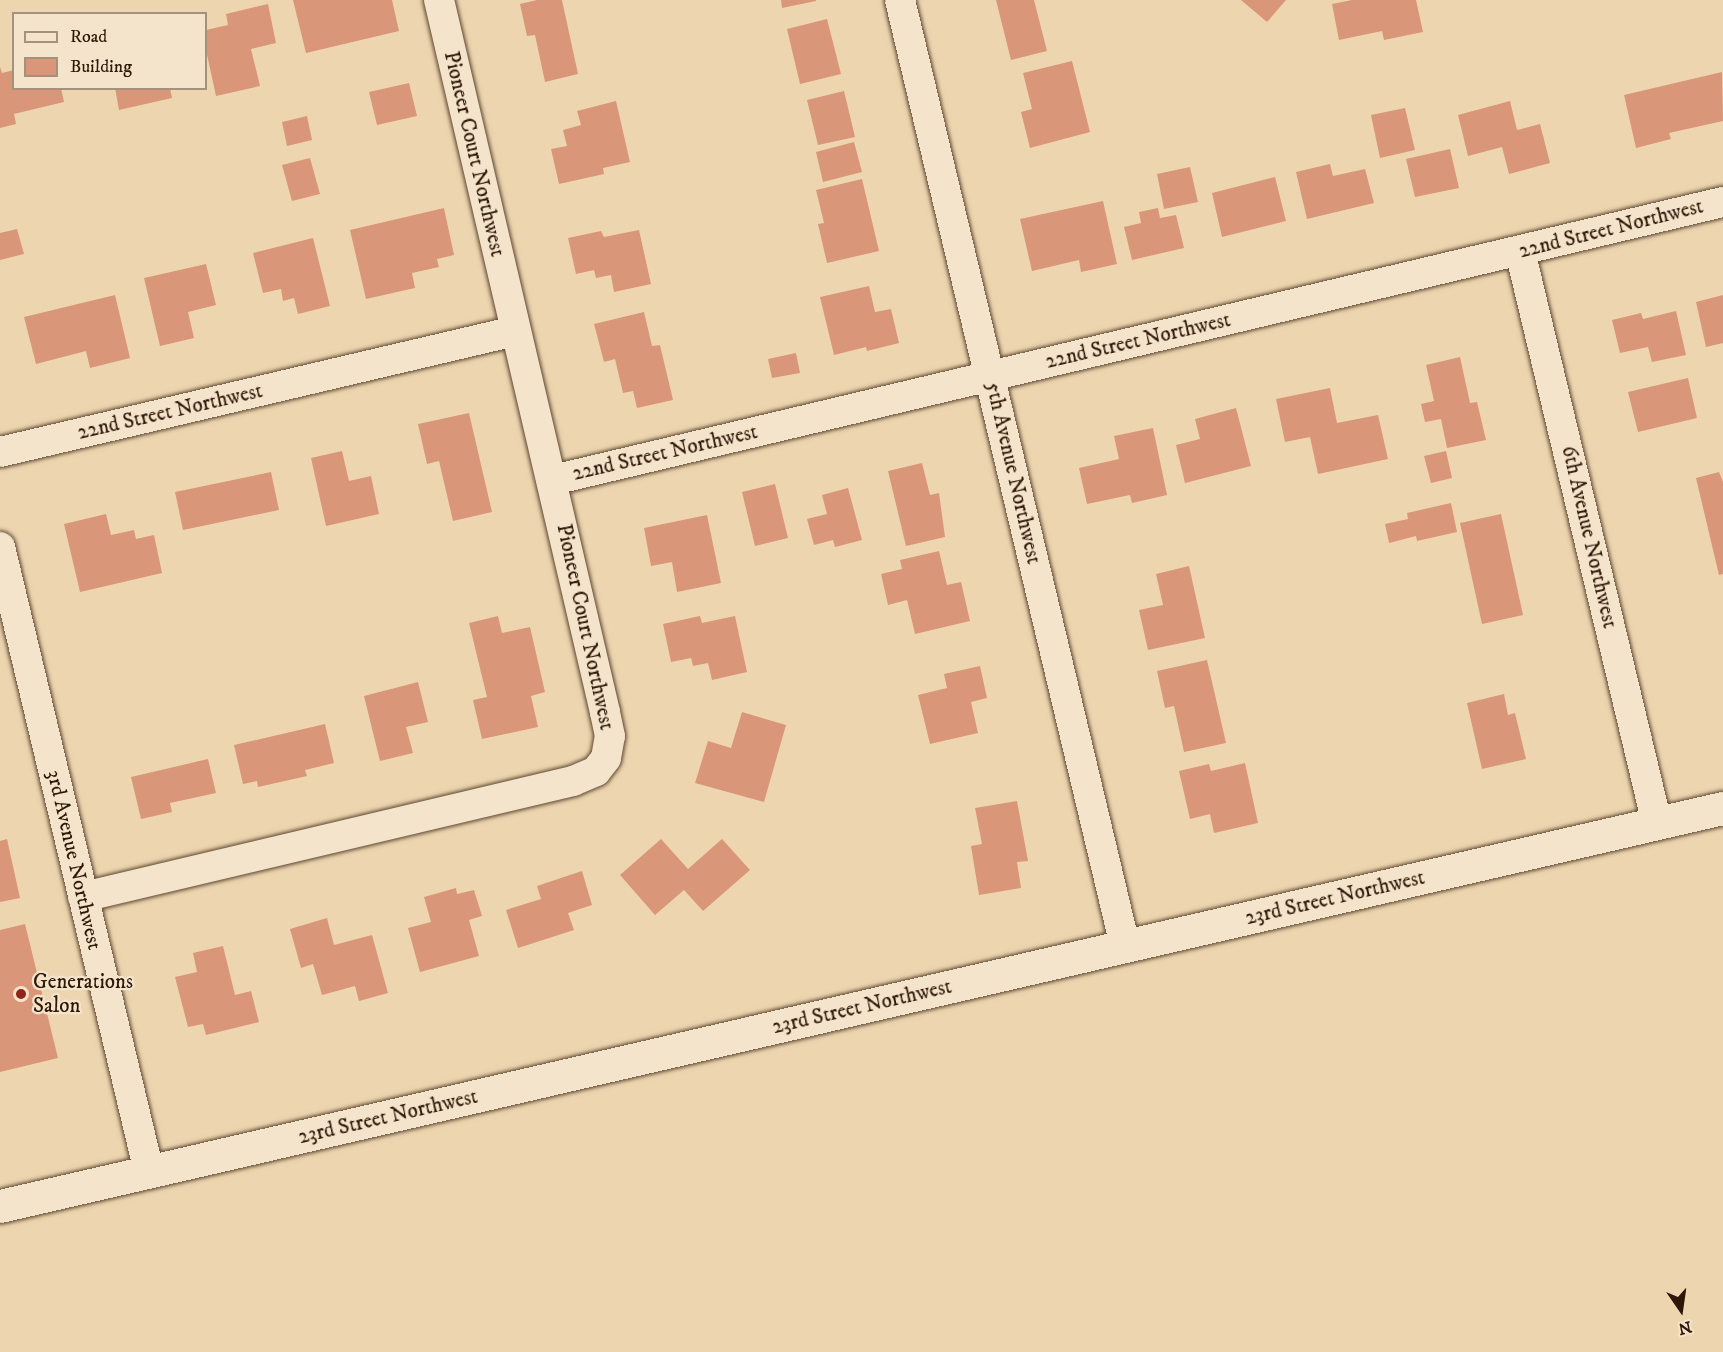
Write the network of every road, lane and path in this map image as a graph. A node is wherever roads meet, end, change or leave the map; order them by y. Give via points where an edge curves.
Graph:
1 (439, 0) edge
2 (900, 0) edge
3 (1723, 202) edge
4 (1520, 251) junction
5 (515, 331) junction
6 (990, 376) junction
7 (0, 452) edge
8 (553, 480) junction
9 (0, 547) edge
10 (1723, 808) edge
11 (1657, 824) junction
12 (83, 897) junction
13 (1125, 946) junction
14 (149, 1172) junction
15 (0, 1206) edge

1 - 5 street, Pioneer Court Northwest
2 - 6 street, 5th Avenue Northwest
3 - 4 street, 22nd Street Northwest
4 - 6 street, 22nd Street Northwest
4 - 11 street, 6th Avenue Northwest
5 - 7 street, 22nd Street Northwest
5 - 8 street, Pioneer Court Northwest
6 - 8 street, 22nd Street Northwest
6 - 13 street, 5th Avenue Northwest
8 - 12 street, Pioneer Court Northwest via 608,728 610,744 602,765 573,781
9 - 12 street, 3rd Avenue Northwest
10 - 11 street, 23rd Street Northwest
11 - 13 street, 23rd Street Northwest
12 - 14 street, 3rd Avenue Northwest
13 - 14 street, 23rd Street Northwest
14 - 15 street, 23rd Street Northwest

